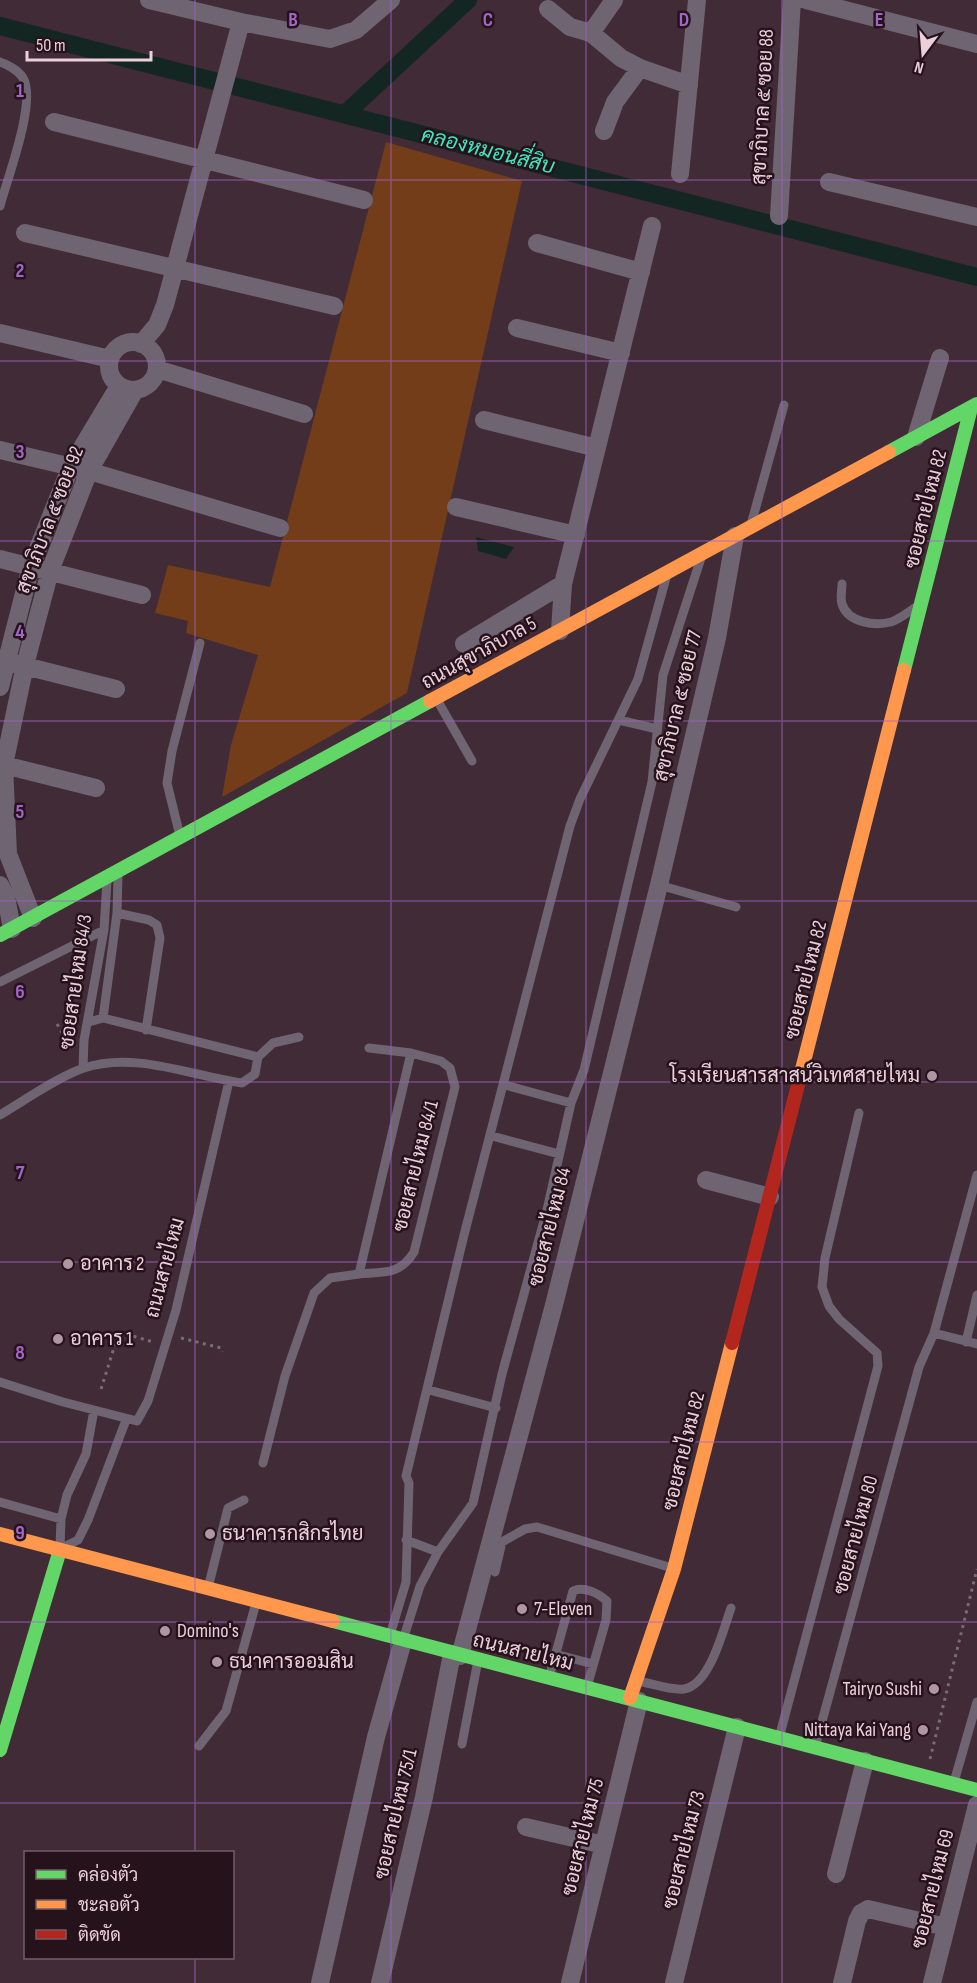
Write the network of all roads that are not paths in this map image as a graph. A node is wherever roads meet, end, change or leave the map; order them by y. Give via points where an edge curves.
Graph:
1 (149, 0) edge
2 (391, 0) edge
3 (614, 0) edge
4 (697, 0) edge
5 (792, 0) edge
6 (806, 0) edge
7 (548, 9) dead end
8 (241, 22) junction
9 (591, 33) junction
10 (977, 44) edge
11 (0, 62) edge
12 (640, 68) junction
13 (689, 85) junction
14 (54, 122) dead end
15 (604, 130) dead end
16 (204, 159) junction
17 (680, 174) dead end
18 (830, 182) dead end
19 (364, 200) dead end
20 (0, 206) edge
21 (779, 216) dead end
22 (977, 217) edge
23 (652, 226) dead end
24 (26, 233) dead end
25 (537, 243) dead end
26 (175, 269) junction
27 (641, 272) junction
28 (334, 306) dead end
29 (517, 328) dead end
30 (0, 333) edge
31 (141, 344) junction
32 (621, 353) junction
33 (940, 358) dead end
34 (110, 359) junction
35 (157, 369) junction
36 (127, 388) junction
37 (784, 405) dead end
38 (974, 406) edge
39 (304, 414) dead end
40 (484, 420) dead end
41 (916, 437) junction
42 (597, 448) junction
43 (0, 450) edge
44 (71, 466) junction
45 (89, 471) junction
46 (456, 507) dead end
47 (280, 528) dead end
48 (743, 532) junction
49 (576, 535) junction
50 (703, 553) junction
51 (0, 559) edge
52 (31, 566) junction
53 (50, 571) junction
54 (668, 572) junction
55 (563, 584) junction
56 (842, 584) dead end
57 (142, 595) dead end
58 (923, 603) junction
59 (560, 631) junction
60 (200, 644) dead end
61 (464, 644) dead end
62 (3, 660) edge
63 (25, 665) junction
64 (0, 687) edge
65 (116, 689) dead end
66 (436, 698) junction
67 (619, 720) junction
68 (657, 729) junction
69 (472, 761) dead end
70 (2, 764) edge
71 (96, 788) dead end
72 (180, 837) junction
73 (113, 874) junction
74 (0, 885) edge
75 (659, 885) junction
76 (736, 907) dead end
77 (117, 913) junction
78 (33, 918) junction
79 (104, 930) junction
80 (6, 932) edge
81 (0, 982) edge
82 (103, 1018) junction
83 (89, 1022) junction
84 (146, 1030) junction
85 (299, 1036) dead end
86 (369, 1048) dead end
87 (411, 1053) junction
88 (258, 1057) junction
89 (83, 1068) junction
90 (229, 1081) junction
91 (505, 1085) junction
92 (571, 1103) junction
93 (859, 1113) dead end
94 (0, 1115) edge
95 (492, 1136) junction
96 (559, 1154) junction
97 (977, 1175) edge
98 (706, 1180) dead end
99 (770, 1197) junction
100 (360, 1274) junction
101 (977, 1295) edge
102 (934, 1333) junction
103 (966, 1342) junction
104 (977, 1344) edge
105 (0, 1382) edge
106 (429, 1390) junction
107 (496, 1408) junction
108 (94, 1410) junction
109 (126, 1420) junction
110 (263, 1463) dead end
111 (244, 1500) dead end
112 (0, 1502) edge
113 (61, 1520) junction
114 (0, 1534) edge
115 (406, 1540) junction
116 (60, 1550) junction
117 (438, 1552) junction
118 (674, 1569) junction
119 (495, 1572) dead end
120 (208, 1590) junction
121 (257, 1602) junction
122 (731, 1608) dead end
123 (396, 1639) junction
124 (555, 1654) junction
125 (456, 1655) junction
126 (478, 1660) junction
127 (593, 1664) junction
128 (549, 1678) junction
129 (635, 1681) junction
130 (587, 1688) junction
131 (635, 1700) junction
132 (977, 1702) edge
133 (737, 1727) junction
134 (967, 1736) junction
135 (977, 1738) edge
136 (779, 1739) junction
137 (462, 1744) dead end
138 (199, 1746) dead end
139 (815, 1747) junction
140 (0, 1750) edge
141 (865, 1761) junction
142 (953, 1784) junction
143 (977, 1790) edge
144 (977, 1805) edge
145 (526, 1827) dead end
146 (604, 1845) junction
147 (836, 1874) dead end
148 (945, 1927) junction
149 (320, 1983) edge
150 (380, 1983) edge
151 (570, 1983) edge
152 (675, 1983) edge
153 (842, 1983) edge
154 (932, 1983) edge

1 - 8 street
2 - 8 street via 356,30 330,39
3 - 9 street
4 - 13 street
5 - 21 street, สุขาภิบาล ๕ ซอย 88
6 - 10 street
7 - 9 street via 570,27
8 - 16 street
9 - 12 street
11 - 20 lane via 23,77 27,98
12 - 13 street
12 - 15 street via 615,102
13 - 17 street
14 - 16 street
16 - 19 street
16 - 26 street
18 - 22 street
23 - 27 street
24 - 26 street
25 - 27 street
26 - 28 street
26 - 31 street via 157,325
27 - 32 street
29 - 32 street
30 - 34 street
31 - 34 street via 122,345
31 - 35 street via 156,359
32 - 42 street
33 - 41 street
34 - 36 street via 112,379
35 - 36 street via 145,387
35 - 39 street
36 - 44 street
36 - 45 street, สุขาภิบาล ๕ ซอย 92
37 - 48 lane
38 - 41 main road, ถนนสุขาภิบาล 5
38 - 58 main road, ซอยสายไหม 82
40 - 42 street
41 - 48 main road, ถนนสุขาภิบาล 5
42 - 49 street
43 - 44 street
44 - 45 street
44 - 52 street
45 - 47 street
45 - 53 street, สุขาภิบาล ๕ ซอย 92
46 - 49 street
48 - 50 main road, ถนนสุขาภิบาล 5
48 - 75 street, สุขาภิบาล ๕ ซอย 77
49 - 55 street
50 - 54 main road, ถนนสุขาภิบาล 5
50 - 68 lane via 663,675
51 - 52 street
52 - 53 street
52 - 62 street
53 - 57 street
53 - 63 street, สุขาภิบาล ๕ ซอย 92
54 - 59 main road, ถนนสุขาภิบาล 5
54 - 67 lane via 638,679
55 - 59 street
55 - 61 street
56 - 58 lane via 842,603 848,614 862,621 893,621
58 - 99 main road, ซอยสายไหม 82
59 - 66 main road, ถนนสุขาภิบาล 5
60 - 72 lane via 167,783
62 - 63 street
62 - 64 street
63 - 65 street
63 - 70 street, สุขาภิบาล ๕ ซอย 92
66 - 69 lane
66 - 72 main road, ถนนสุขาภิบาล 5
67 - 68 lane
67 - 91 lane via 570,825
68 - 92 lane via 652,782 637,850 584,1070
70 - 71 street
70 - 78 street, สุขาภิบาล ๕ ซอย 92 via 8,854
72 - 73 main road, ถนนสุขาภิบาล 5
73 - 77 lane
73 - 78 main road, ถนนสุขาภิบาล 5
73 - 79 lane, ซอยสายไหม 84/3
74 - 80 street via 6,897
75 - 76 lane
75 - 125 street, ซอยสายไหม 84 via 554,1305
77 - 82 lane
77 - 84 lane via 157,925 160,938
78 - 80 main road, ถนนสุขาภิบาล 5
79 - 81 lane
79 - 83 lane, ซอยสายไหม 84/3
82 - 83 lane
82 - 84 lane
83 - 89 lane, ซอยสายไหม 84/3
84 - 88 lane
85 - 88 lane via 273,1044
86 - 87 lane, ซอยสายไหม 84/1
87 - 100 lane, ซอยสายไหม 84/1
87 - 100 lane, ซอยสายไหม 84/1 via 441,1061 450,1068 455,1087 414,1252 405,1266
88 - 90 lane via 255,1074 242,1083
89 - 90 lane via 140,1064
89 - 94 lane, ซอยสายไหม 84/3
90 - 109 lane, ถนนสายไหม via 176,1310 148,1401 137,1421
91 - 92 lane
91 - 95 lane
92 - 96 lane
93 - 136 lane via 825,1258 822,1287 839,1319 877,1353 878,1366
95 - 96 lane
95 - 106 lane via 464,1236
96 - 107 lane
97 - 102 lane, ซอยสายไหม 80
98 - 99 street
99 - 118 main road, ซอยสายไหม 82
100 - 110 lane, ซอยสายไหม 84/1 via 330,1278 314,1293 285,1376
101 - 103 lane
102 - 103 lane
102 - 139 lane, ซอยสายไหม 80 via 919,1367
103 - 104 lane
105 - 108 lane
106 - 107 lane
106 - 115 lane via 406,1476
107 - 117 lane via 473,1503
108 - 109 lane
108 - 113 lane via 86,1454 67,1495
109 - 116 lane via 78,1540
111 - 120 lane via 228,1508
112 - 113 lane
113 - 116 lane
114 - 116 main road, ถนนสายไหม
115 - 117 lane
115 - 123 lane via 406,1582
116 - 120 main road, ถนนสายไหม
116 - 140 main road
117 - 123 lane
118 - 119 lane via 537,1527 525,1528 502,1542
118 - 129 main road, ซอยสายไหม 82
120 - 121 main road, ถนนสายไหม
121 - 123 main road, ถนนสายไหม
121 - 138 lane via 226,1711
122 - 129 lane via 699,1682 683,1689
123 - 125 main road, ถนนสายไหม
123 - 149 street
124 - 127 lane
124 - 127 lane via 573,1591 599,1594 607,1601 606,1620
124 - 128 lane
125 - 126 main road, ถนนสายไหม
125 - 150 street, ซอยสายไหม 75/1
126 - 128 main road, ถนนสายไหม
126 - 137 lane
127 - 130 lane
128 - 130 main road, ถนนสายไหม
129 - 131 main road, ซอยสายไหม 82
130 - 131 main road, ถนนสายไหม
131 - 133 main road, ถนนสายไหม
131 - 146 street, ซอยสายไหม 75
132 - 134 lane
133 - 136 main road, ถนนสายไหม
133 - 152 street, ซอยสายไหม 73
134 - 135 lane
134 - 142 lane
136 - 139 main road, ถนนสายไหม
139 - 141 main road, ถนนสายไหม
141 - 142 main road, ถนนสายไหม
141 - 147 street
142 - 143 main road, ถนนสายไหม
144 - 148 street, ซอยสายไหม 69
145 - 146 street
146 - 151 street, ซอยสายไหม 75
148 - 153 street via 868,1909 857,1920
148 - 154 street, ซอยสายไหม 69

